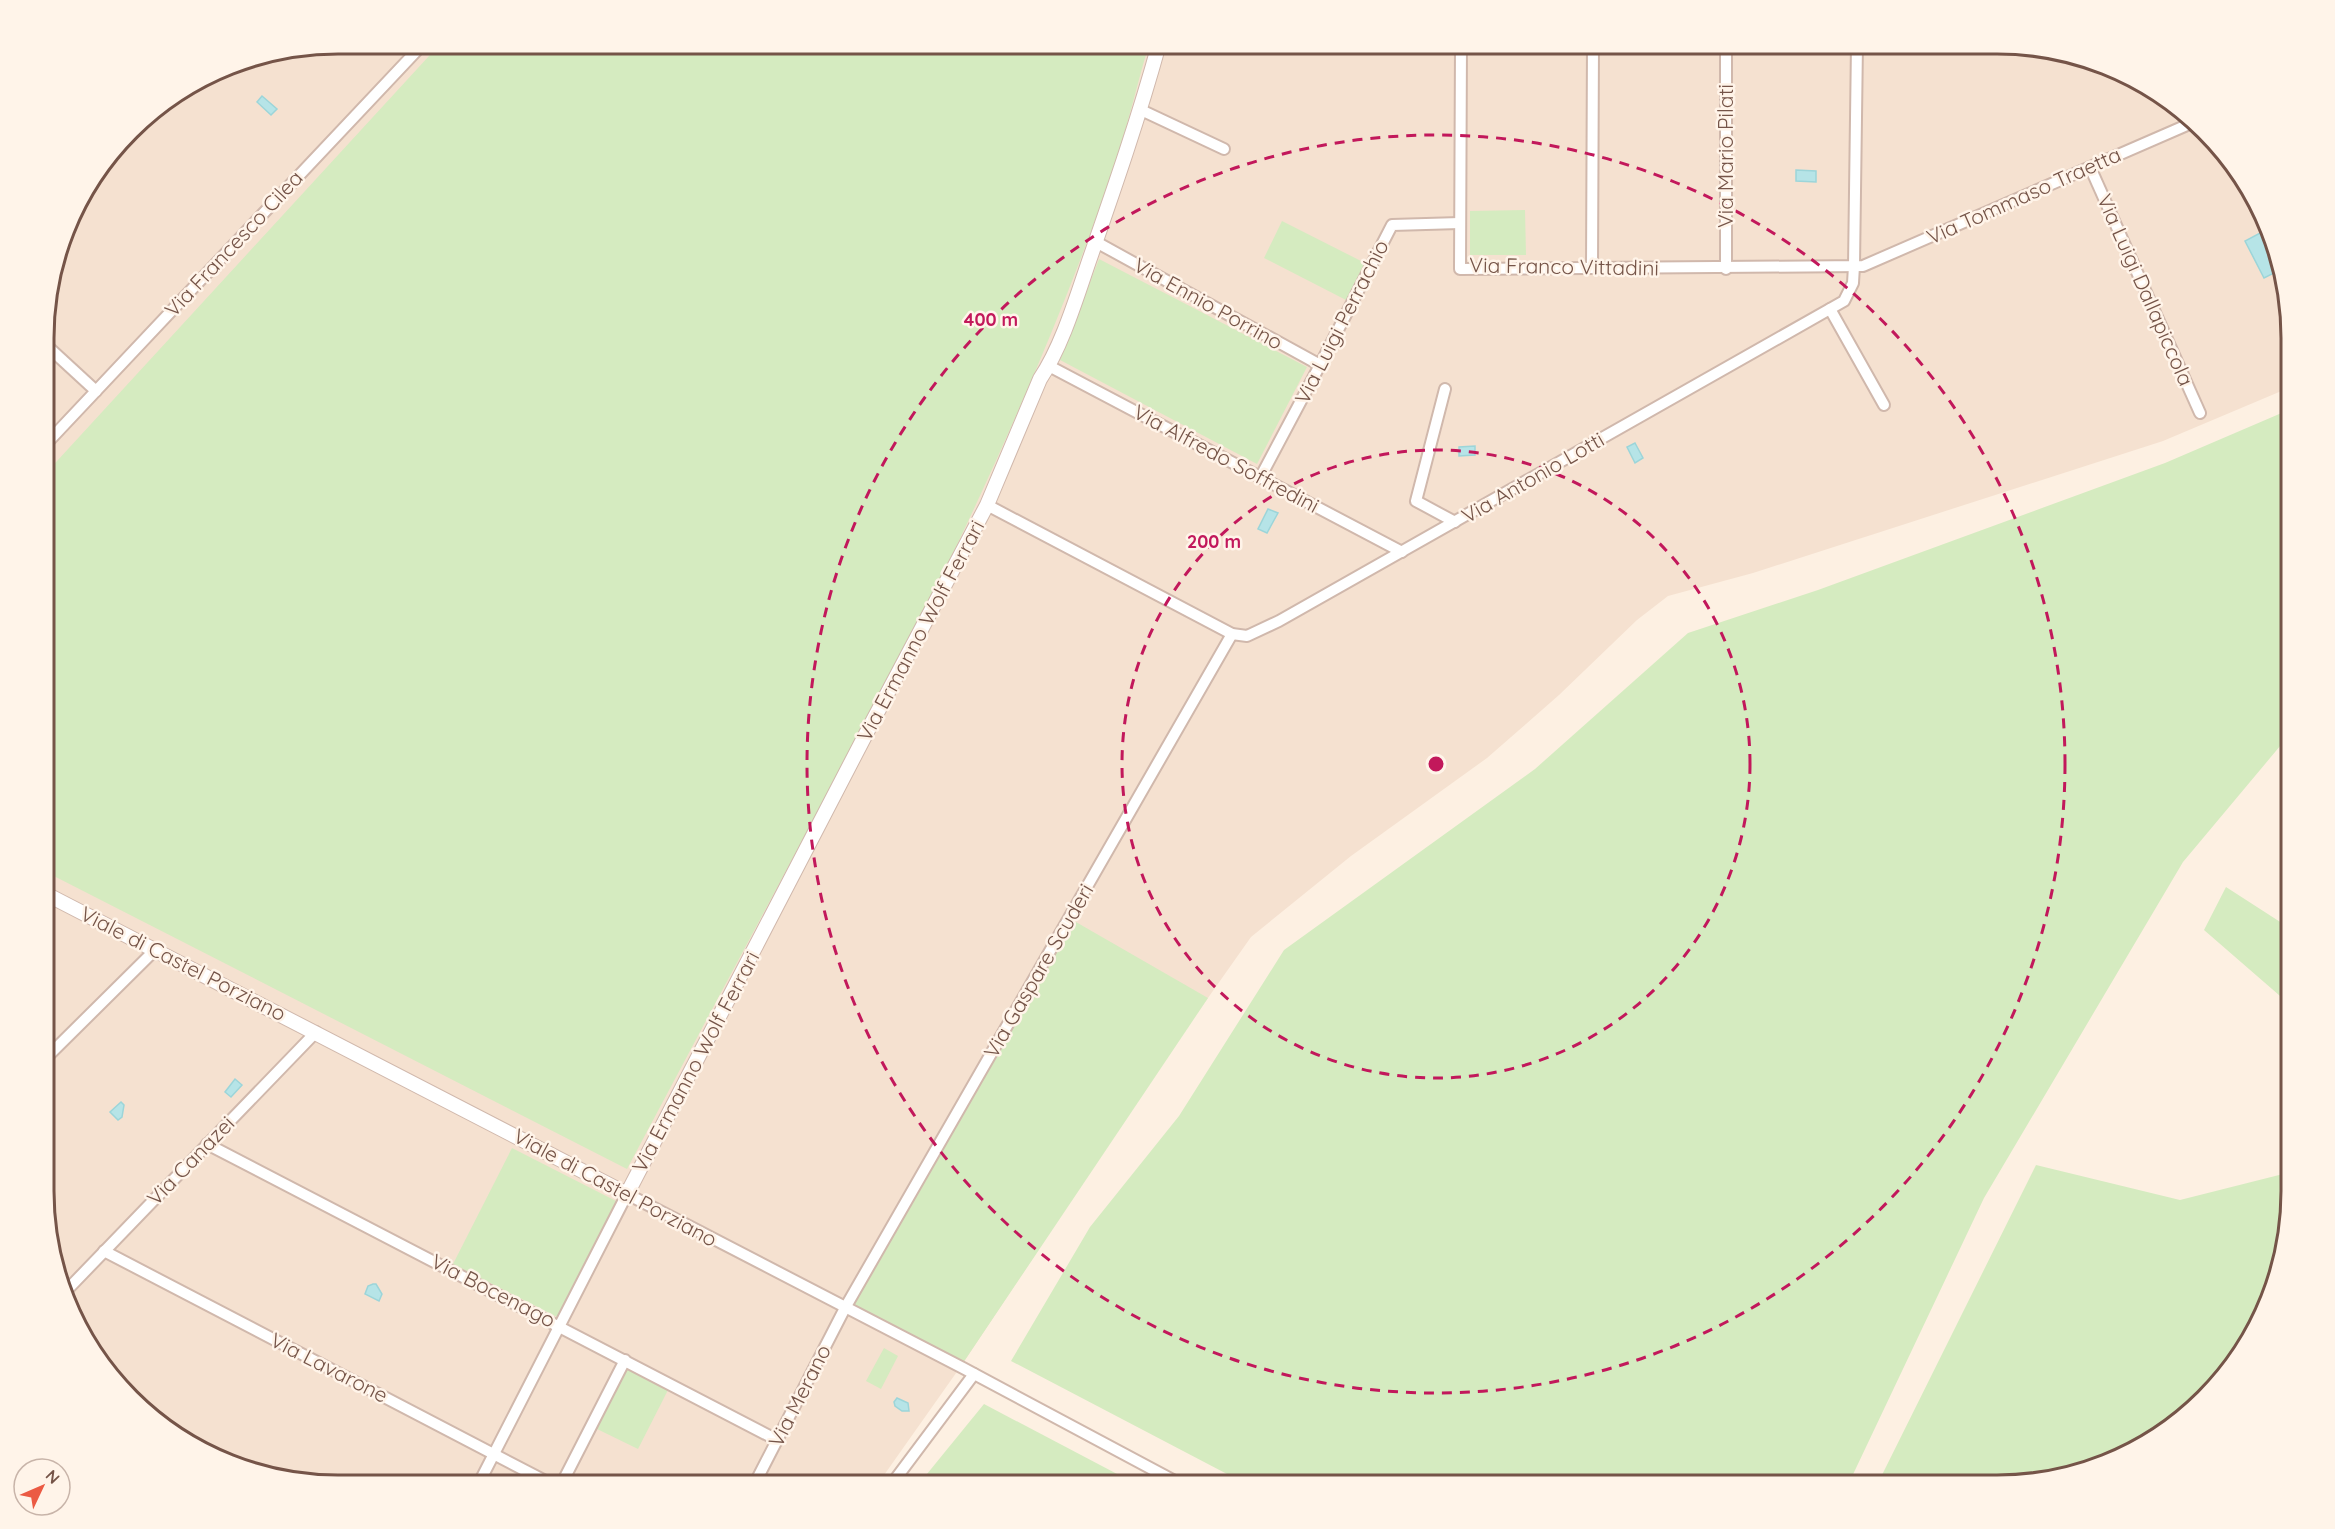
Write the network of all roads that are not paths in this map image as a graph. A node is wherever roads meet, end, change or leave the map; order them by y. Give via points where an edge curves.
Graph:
1 (414, 54) edge
2 (1156, 54) edge
3 (1461, 54) edge
4 (1593, 54) edge
5 (1726, 54) edge
6 (1857, 54) edge
7 (1141, 110) junction
8 (2185, 126) edge
9 (1224, 149) dead end
10 (2090, 167) junction
11 (1460, 223) junction
12 (1096, 242) junction
13 (1854, 266) junction
14 (1592, 267) junction
15 (1726, 269) junction
16 (1830, 309) junction
17 (54, 352) edge
18 (1049, 366) junction
19 (1320, 366) junction
20 (1445, 389) dead end
21 (96, 391) junction
22 (1884, 405) dead end
23 (2200, 413) dead end
24 (54, 436) edge
25 (1260, 478) junction
26 (987, 506) junction
27 (1455, 522) junction
28 (1402, 552) junction
29 (1232, 634) junction
30 (54, 898) edge
31 (154, 951) junction
32 (316, 1032) junction
33 (54, 1050) edge
34 (207, 1144) junction
35 (627, 1194) junction
36 (104, 1251) junction
37 (71, 1286) edge
38 (845, 1308) junction
39 (561, 1326) junction
40 (625, 1360) junction
41 (974, 1374) junction
42 (777, 1440) junction
43 (494, 1454) junction
44 (483, 1475) edge
45 (534, 1475) edge
46 (566, 1475) edge
47 (759, 1475) edge
48 (898, 1475) edge
49 (1163, 1475) edge

1 - 21 street, Via Francesco Cilea
2 - 7 street, Via Ermanno Wolf Ferrari
3 - 11 street, Via Franco Vittadini
4 - 14 street
5 - 15 street, Via Mario Pilati
6 - 13 street, Via Antonio Lotti
7 - 9 street
7 - 12 street, Via Ermanno Wolf Ferrari
8 - 10 street, Via Tommaso Traetta
10 - 13 street, Via Tommaso Traetta via 1863,266
10 - 23 street, Via Luigi Dallapiccola
11 - 14 street, Via Franco Vittadini via 1460,269
11 - 19 street, Via Luigi Perrachio via 1392,225
12 - 18 street, Via Ermanno Wolf Ferrari
12 - 19 street, Via Ennio Porrino
13 - 15 street, Via Franco Vittadini
13 - 16 street, Via Antonio Lotti via 1850,294
14 - 15 street, Via Franco Vittadini
16 - 22 street
16 - 27 street, Via Antonio Lotti
17 - 21 street
18 - 25 street, Via Alfredo Soffredini
18 - 26 street, Via Ermanno Wolf Ferrari
19 - 25 street, Via Luigi Perrachio
20 - 27 street via 1416,501
21 - 24 street, Via Francesco Cilea
25 - 28 street, Via Alfredo Soffredini
26 - 29 street
26 - 35 street, Via Ermanno Wolf Ferrari
27 - 28 street, Via Antonio Lotti
28 - 29 street, Via Antonio Lotti via 1279,621 1246,636
29 - 38 street, Via Gaspare Scuderi
30 - 31 street, Viale di Castel Porziano
31 - 32 street, Viale di Castel Porziano
31 - 33 street
32 - 34 street, Via Canazei
32 - 35 street, Viale di Castel Porziano
34 - 36 street, Via Canazei
34 - 39 street, Via Bocenago
35 - 38 street, Viale di Castel Porziano
35 - 39 street
36 - 37 street, Via Canazei
36 - 43 street, Via Lavarone
38 - 41 street, Viale di Castel Porziano
38 - 42 street, Via Merano
39 - 40 street, Via Bocenago
39 - 43 street
40 - 42 street, Via Bocenago
40 - 46 street
41 - 48 street
41 - 49 street, Viale di Castel Porziano
42 - 47 street, Via Merano
43 - 44 street
43 - 45 street, Via Lavarone

